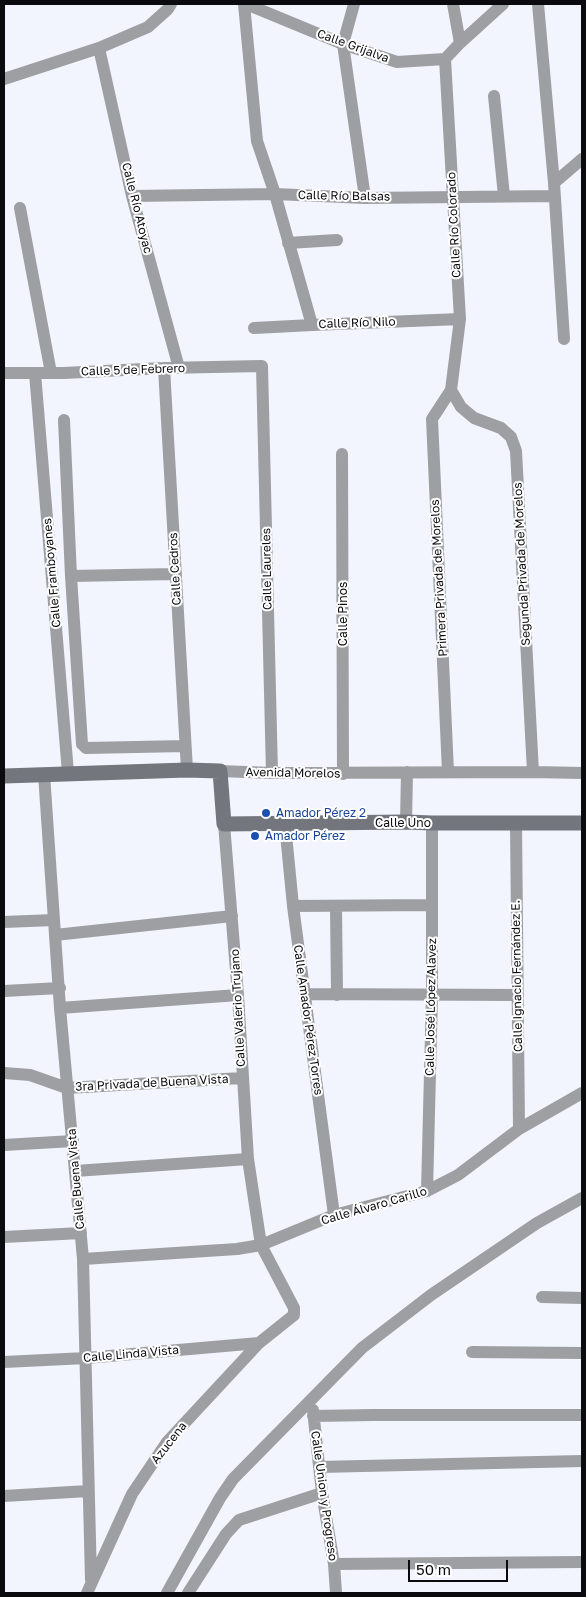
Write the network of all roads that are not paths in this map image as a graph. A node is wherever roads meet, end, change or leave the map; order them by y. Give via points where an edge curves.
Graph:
1 (171, 4) edge
2 (245, 4) edge
3 (354, 4) edge
4 (453, 4) edge
5 (503, 4) edge
6 (538, 4) edge
7 (460, 43) junction
8 (343, 44) junction
9 (99, 48) junction
10 (446, 59) junction
11 (4, 79) edge
12 (494, 96) dead end
13 (582, 159) edge
14 (555, 189) junction
15 (275, 194) junction
16 (132, 196) junction
17 (453, 196) junction
18 (504, 196) junction
19 (365, 198) junction
20 (20, 208) dead end
21 (337, 240) dead end
22 (288, 243) junction
23 (460, 319) junction
24 (312, 325) junction
25 (254, 328) dead end
26 (564, 339) dead end
27 (262, 366) joint
28 (164, 368) junction
29 (179, 368) junction
30 (4, 373) edge
31 (51, 373) junction
32 (35, 374) junction
33 (451, 390) junction
34 (64, 420) dead end
35 (342, 454) dead end
36 (175, 574) junction
37 (71, 576) junction
38 (185, 746) junction
39 (187, 770) junction
40 (220, 771) junction
41 (407, 772) junction
42 (448, 772) junction
43 (533, 772) junction
44 (68, 773) junction
45 (582, 773) edge
46 (44, 774) junction
47 (272, 774) junction
48 (343, 774) junction
49 (4, 776) edge
50 (406, 822) junction
51 (516, 823) junction
52 (582, 823) edge
53 (224, 824) junction
54 (285, 824) junction
55 (432, 824) junction
56 (432, 905) junction
57 (293, 906) junction
58 (336, 907) junction
59 (232, 916) junction
60 (54, 920) junction
61 (4, 922) edge
62 (55, 935) junction
63 (60, 988) junction
64 (4, 991) edge
65 (305, 994) junction
66 (336, 994) junction
67 (432, 994) junction
68 (238, 995) junction
69 (518, 995) junction
70 (60, 1008) junction
71 (4, 1073) edge
72 (242, 1078) junction
73 (67, 1088) junction
74 (582, 1094) edge
75 (519, 1129) junction
76 (73, 1141) junction
77 (4, 1145) edge
78 (248, 1159) junction
79 (75, 1172) junction
80 (427, 1191) junction
81 (582, 1198) edge
82 (334, 1215) junction
83 (81, 1233) junction
84 (4, 1237) edge
85 (261, 1245) junction
86 (82, 1259) junction
87 (542, 1297) dead end
88 (582, 1298) edge
89 (288, 1320) joint
90 (259, 1343) junction
91 (472, 1352) dead end
92 (582, 1353) edge
93 (86, 1358) junction
94 (4, 1362) edge
95 (312, 1399) junction
96 (582, 1415) edge
97 (313, 1416) junction
98 (582, 1461) edge
99 (319, 1467) junction
100 (88, 1491) junction
101 (322, 1493) junction
102 (4, 1496) edge
103 (582, 1562) edge
104 (334, 1564) junction
105 (90, 1590) edge
106 (167, 1593) edge
107 (188, 1593) edge
108 (336, 1593) edge

1 - 9 street via 148,27
2 - 8 street, Calle Grijalva
2 - 15 street via 257,141
3 - 8 street
4 - 7 street
5 - 7 street
6 - 14 street
7 - 10 street
8 - 10 street, Calle Grijalva via 397,62
8 - 19 street
9 - 11 street
9 - 16 street, Calle Río Atoyac
10 - 17 street, Calle Río Colorado
12 - 18 street
13 - 14 street
14 - 18 street, Calle Río Balsas
14 - 26 street
15 - 16 street, Calle Río Balsas
15 - 19 street, Calle Río Balsas
15 - 22 street
16 - 29 street, Calle Río Atoyac
17 - 18 street, Calle Río Balsas
17 - 19 street, Calle Río Balsas
17 - 23 street, Calle Río Colorado
20 - 31 street
21 - 22 street
22 - 24 street
23 - 24 street, Calle Río Nilo
23 - 33 street, Calle Río Colorado
24 - 25 street, Calle Río Nilo
27 - 29 street, Calle 5 de Febrero
27 - 47 street, Calle Laureles
28 - 29 street, Calle 5 de Febrero
28 - 31 street, Calle 5 de Febrero
28 - 36 street, Calle Cedros
30 - 32 street, Calle 5 de Febrero
31 - 32 street, Calle 5 de Febrero
32 - 44 street, Calle Framboyanes
33 - 42 street, Primera Privada de Morelos via 432,419
33 - 43 street, Segunda Privada de Morelos via 461,407 474,418 501,428 511,437 516,451
34 - 37 street
35 - 48 street, Calle Pinos
36 - 37 street
36 - 38 street, Calle Cedros
37 - 38 street via 82,744 86,748
38 - 39 street, Calle Cedros
39 - 40 street, Avenida Morelos
39 - 44 street, Avenida Morelos
40 - 47 street, Avenida Morelos
40 - 53 street, Calle Valerio Trujano
41 - 42 street, Avenida Morelos
41 - 48 street, Avenida Morelos
41 - 50 street
42 - 43 street, Avenida Morelos
43 - 45 street, Avenida Morelos
44 - 46 street, Avenida Morelos
46 - 49 street, Avenida Morelos
46 - 60 street, Calle Buena Vista
47 - 48 street, Avenida Morelos
50 - 54 street, Calle Uno
50 - 55 street, Calle Uno
51 - 52 street, Calle Uno
51 - 55 street, Calle Uno
51 - 69 street, Calle Ignacio Fernández E.
53 - 54 street, Calle Uno
53 - 59 street, Calle Valerio Trujano
54 - 57 street, Calle Amador Pérez Torres
55 - 56 street, Calle José López Alavez
56 - 58 street
56 - 67 street, Calle José López Alavez
57 - 58 street
57 - 65 street, Calle Amador Pérez Torres
58 - 66 street
59 - 62 street
59 - 68 street, Calle Valerio Trujano
60 - 61 street
60 - 62 street, Calle Buena Vista
62 - 63 street, Calle Buena Vista
63 - 64 street
63 - 70 street, Calle Buena Vista
65 - 66 street
65 - 82 street, Calle Amador Pérez Torres
66 - 67 street
67 - 69 street
67 - 80 street, Calle José López Alavez
68 - 70 street
68 - 72 street, Calle Valerio Trujano
69 - 75 street, Calle Ignacio Fernández E.
70 - 73 street, Calle Buena Vista
71 - 73 street, 3ra Privada de Buena Vista via 30,1075
72 - 73 street, 3ra Privada de Buena Vista
72 - 78 street, Calle Valerio Trujano
73 - 76 street, Calle Buena Vista
74 - 75 street, Calle Álvaro Carillo
75 - 80 street, Calle Álvaro Carillo via 458,1175
76 - 77 street
76 - 79 street, Calle Buena Vista
78 - 79 street
78 - 85 street, Calle Valerio Trujano
79 - 83 street, Calle Buena Vista
80 - 82 street, Calle Álvaro Carillo
81 - 95 street via 537,1223 431,1295 362,1348
82 - 85 street, Calle Álvaro Carillo
83 - 84 street
83 - 86 street, Calle Buena Vista
85 - 86 street, Calle Álvaro Carillo
85 - 89 street, Calle Valerio Trujano via 294,1308 294,1315
86 - 93 street, Calle Buena Vista
87 - 88 street
89 - 90 street, Azucena
90 - 93 street, Calle Linda Vista
90 - 105 street, Azucena via 167,1442 132,1494
91 - 92 street
93 - 94 street, Calle Linda Vista
93 - 100 street, Calle Buena Vista
95 - 97 street, Calle Union y Progreso
95 - 106 street via 233,1479
96 - 97 street
97 - 99 street, Calle Union y Progreso
98 - 99 street
99 - 101 street, Calle Union y Progreso
100 - 102 street
100 - 105 street, Calle Buena Vista
101 - 104 street, Calle Union y Progreso
101 - 107 street via 239,1520 226,1534
103 - 104 street
104 - 108 street, Calle Union y Progreso

